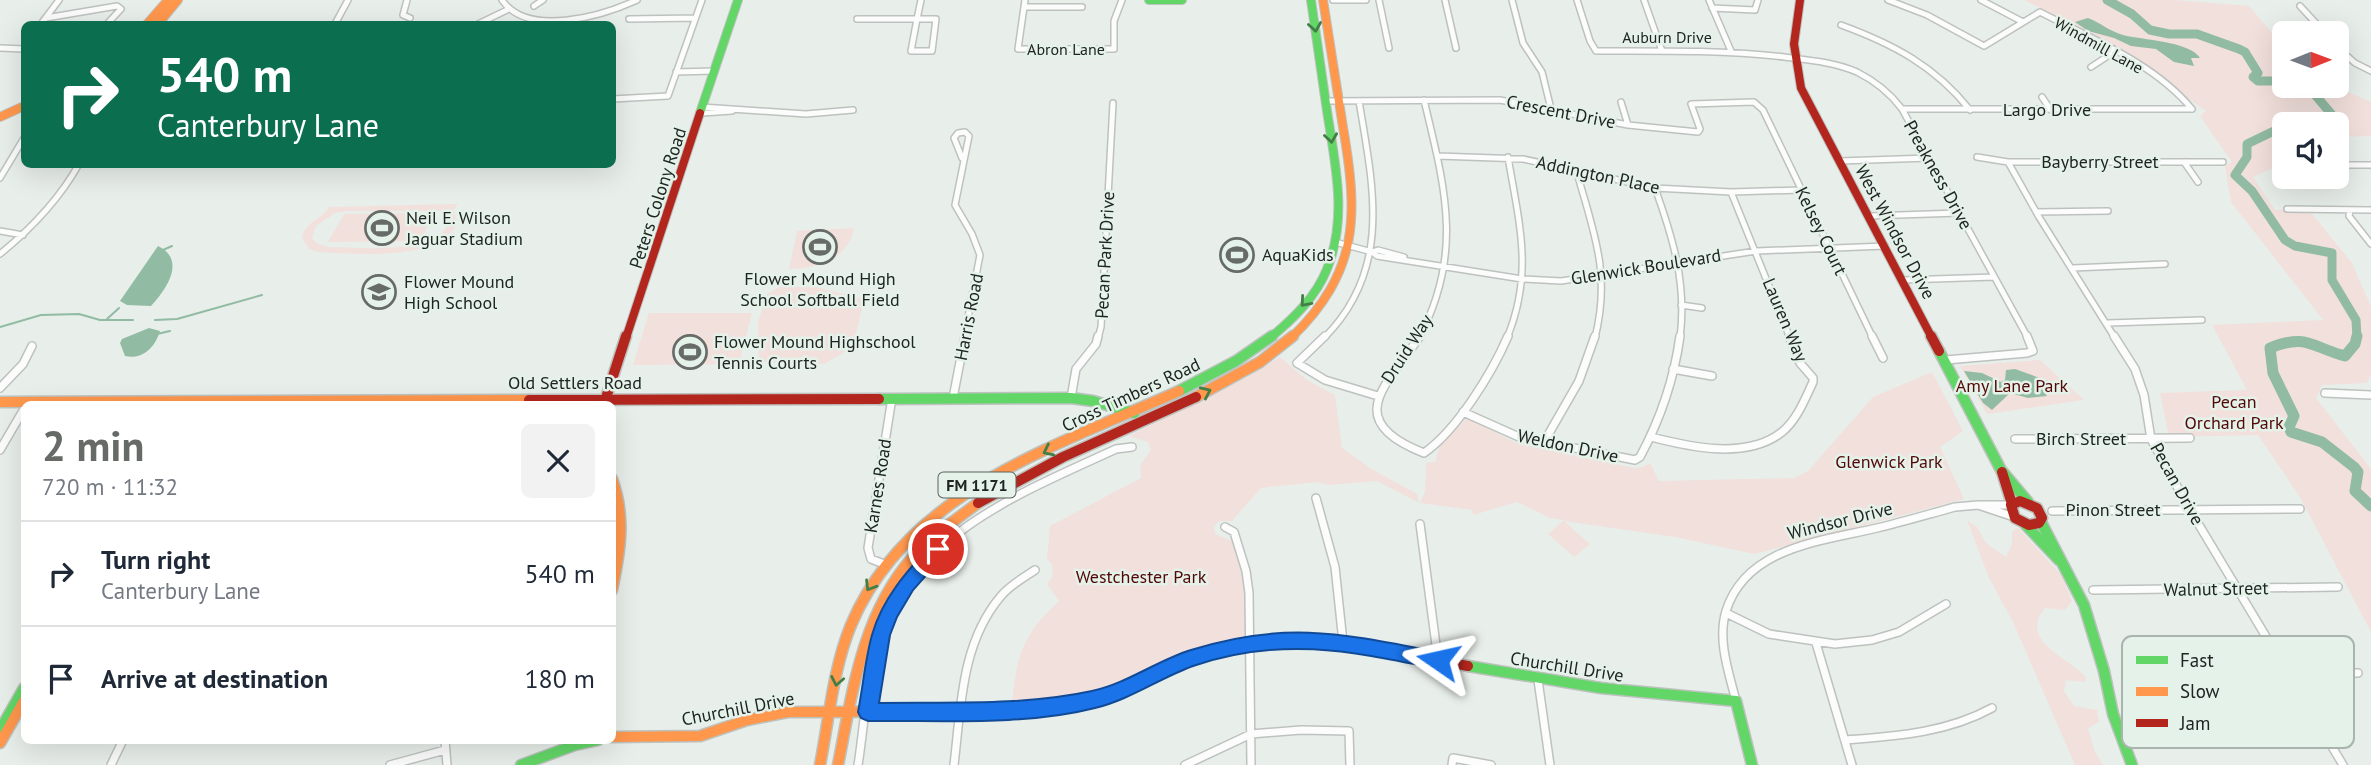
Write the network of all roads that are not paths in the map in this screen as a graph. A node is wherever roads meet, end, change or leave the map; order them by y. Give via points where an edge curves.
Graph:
1 (59, 0) edge
2 (178, 0) edge
3 (348, 0) edge
4 (407, 0) edge
5 (502, 0) edge
6 (543, 0) edge
7 (637, 0) edge
8 (702, 0) edge
9 (738, 0) edge
10 (921, 0) edge
11 (1025, 0) edge
12 (1122, 0) edge
13 (1149, 0) edge
14 (1182, 0) edge
15 (1311, 0) edge
16 (1323, 0) edge
17 (1333, 0) edge
18 (1366, 0) edge
19 (1379, 0) edge
20 (1445, 0) edge
21 (1512, 0) edge
22 (1577, 0) edge
23 (1644, 0) edge
24 (1709, 0) edge
25 (1758, 0) edge
26 (1800, 0) edge
27 (1888, 0) edge
28 (1981, 0) edge
29 (166, 6) edge
30 (534, 6) dead end
31 (2300, 6) dead end
32 (1024, 7) junction
33 (1082, 7) dead end
34 (1712, 8) junction
35 (507, 10) junction
36 (46, 18) junction
37 (410, 18) dead end
38 (695, 18) junction
39 (917, 18) junction
40 (629, 19) dead end
41 (857, 19) dead end
42 (44, 21) edge
43 (110, 21) edge
44 (150, 21) edge
45 (337, 21) edge
46 (484, 21) edge
47 (541, 21) edge
48 (556, 21) edge
49 (2314, 21) edge
50 (2023, 22) junction
51 (1841, 25) dead end
52 (0, 48) edge
53 (21, 48) edge
54 (1389, 48) dead end
55 (1456, 48) dead end
56 (1662, 51) junction
57 (1731, 51) junction
58 (2114, 52) junction
59 (1793, 58) junction
60 (2349, 58) edge
61 (2091, 66) dead end
62 (714, 71) junction
63 (2371, 71) edge
64 (676, 72) junction
65 (2042, 97) dead end
66 (616, 99) edge
67 (1424, 100) junction
68 (1338, 101) junction
69 (1359, 101) junction
70 (1326, 102) junction
71 (1621, 102) dead end
72 (1113, 103) dead end
73 (1758, 104) joint
74 (21, 107) edge
75 (1551, 109) junction
76 (1902, 109) junction
77 (2192, 109) joint
78 (702, 110) junction
79 (852, 110) dead end
80 (1970, 110) junction
81 (2051, 110) junction
82 (21, 114) edge
83 (0, 117) edge
84 (0, 123) edge
85 (1628, 125) junction
86 (21, 142) edge
87 (1438, 156) junction
88 (1508, 157) junction
89 (962, 158) dead end
90 (1929, 158) junction
91 (1977, 158) dead end
92 (1840, 161) junction
93 (2008, 162) junction
94 (2184, 162) junction
95 (2223, 162) dead end
96 (2349, 165) edge
97 (2371, 165) edge
98 (77, 168) edge
99 (1577, 173) junction
100 (0, 178) edge
101 (2198, 182) dead end
102 (1655, 188) junction
103 (1801, 190) junction
104 (1731, 192) junction
105 (2287, 209) dead end
106 (2371, 210) edge
107 (2108, 211) dead end
108 (2350, 211) junction
109 (2036, 212) junction
110 (1959, 213) junction
111 (1869, 216) junction
112 (0, 231) edge
113 (23, 235) junction
114 (1335, 242) junction
115 (2371, 244) edge
116 (1350, 246) junction
117 (1885, 246) junction
118 (1829, 247) junction
119 (1756, 251) junction
120 (1372, 252) junction
121 (0, 254) edge
122 (1679, 262) junction
123 (2165, 264) dead end
124 (1448, 266) junction
125 (2073, 268) junction
126 (1602, 275) junction
127 (1994, 276) junction
128 (1522, 279) junction
129 (1903, 280) junction
130 (1681, 305) junction
131 (1702, 309) dead end
132 (2202, 320) dead end
133 (2108, 323) junction
134 (32, 346) dead end
135 (1883, 358) dead end
136 (1945, 360) junction
137 (1673, 369) junction
138 (1712, 376) dead end
139 (0, 388) edge
140 (2325, 393) dead end
141 (2371, 395) edge
142 (1378, 396) junction
143 (892, 398) junction
144 (953, 398) junction
145 (1071, 398) junction
146 (457, 401) edge
147 (605, 401) edge
148 (0, 402) edge
149 (21, 404) edge
150 (1132, 412) junction
151 (1463, 412) junction
152 (21, 415) edge
153 (1144, 422) junction
154 (1651, 437) junction
155 (2015, 439) dead end
156 (2151, 439) junction
157 (2190, 439) dead end
158 (1544, 442) junction
159 (1132, 447) dead end
160 (0, 450) edge
161 (2001, 471) junction
162 (980, 484) junction
163 (616, 486) edge
164 (990, 495) junction
165 (1316, 498) dead end
166 (2028, 502) junction
167 (2011, 504) junction
168 (1978, 505) junction
169 (2300, 509) dead end
170 (2190, 510) junction
171 (2052, 511) dead end
172 (2015, 518) junction
173 (2041, 522) junction
174 (1420, 524) dead end
175 (2025, 524) junction
176 (1225, 527) dead end
177 (2059, 560) junction
178 (884, 564) junction
179 (616, 567) edge
180 (1035, 570) dead end
181 (2338, 587) dead end
182 (2237, 588) junction
183 (2093, 590) dead end
184 (1946, 604) dead end
185 (1726, 612) junction
186 (2266, 636) edge
187 (1343, 642) junction
188 (1250, 643) junction
189 (1816, 643) junction
190 (1438, 660) junction
191 (2354, 673) edge
192 (2358, 673) dead end
193 (1538, 680) junction
194 (21, 693) edge
195 (1736, 701) junction
196 (21, 706) edge
197 (1993, 708) dead end
198 (961, 710) junction
199 (831, 712) junction
200 (849, 712) junction
201 (868, 712) junction
202 (0, 730) edge
203 (1251, 734) junction
204 (616, 737) edge
205 (2122, 738) edge
206 (1846, 740) junction
207 (0, 743) edge
208 (121, 744) edge
209 (580, 744) edge
210 (445, 745) edge
211 (2126, 748) edge
212 (2333, 748) edge
213 (1452, 761) edge
214 (111, 765) edge
215 (390, 765) edge
216 (447, 765) edge
217 (521, 765) edge
218 (820, 765) edge
219 (838, 765) edge
220 (858, 765) edge
221 (954, 765) edge
222 (1185, 765) edge
223 (1251, 765) edge
224 (1350, 765) edge
225 (1491, 765) edge
226 (1550, 765) edge
227 (1752, 765) edge
228 (1852, 765) edge
229 (2132, 765) edge
230 (2343, 765) edge

1 - 36 street
2 - 29 main road
3 - 45 street
4 - 37 street via 403,15
5 - 35 street
6 - 30 street
7 - 48 street via 616,10
8 - 38 street
9 - 62 main road, Peters Colony Road
10 - 39 street
11 - 32 street
12 - 32 street, Abron Lane via 1114,21 1114,50 1018,49
13 - 14 main road
15 -> 70 main road, Cross Timbers Road / FM 1171
16 - 68 main road, Cross Timbers Road / FM 1171
17 - 18 street
19 - 54 street
20 - 55 street
21 - 75 street via 1523,43 1542,72
22 - 56 street, Auburn Drive via 1596,51
23 - 56 street
24 - 34 street
25 - 34 street via 1755,10
26 - 59 main road, West Windsor Drive
27 - 50 street, Windmill Lane via 1984,46
28 - 50 street
29 - 44 main road
31 - 49 street
32 - 33 street
34 - 57 street
35 - 46 street
35 - 47 street
36 - 42 street
36 - 43 street via 117,6 121,9
38 - 40 street
38 - 64 street
39 - 39 street via 911,51 930,53 937,20
39 - 41 street
50 - 58 street, Windmill Lane via 2040,12
51 - 80 street via 1919,59 1951,84
52 - 53 street
56 - 57 street, Auburn Drive
57 - 59 street, Auburn Drive
58 - 61 street
58 - 77 street, Windmill Lane via 2145,70
59 - 76 street, Preakness Drive via 1854,71 1882,88
59 - 92 main road, West Windsor Drive via 1801,88
60 - 63 street
62 - 64 street
62 - 78 main road, Peters Colony Road
64 - 66 street via 668,96
65 - 81 street
67 - 69 street, Crescent Drive
67 - 75 street, Crescent Drive via 1500,100
67 - 87 street, Druid Way
68 - 69 street, Crescent Drive
68 - 70 street, Crescent Drive
68 - 116 main road, Cross Timbers Road / FM 1171 via 1353,188
69 - 120 street via 1376,204
70 -> 114 main road, Cross Timbers Road / FM 1171 via 1339,191
71 - 85 street
72 - 145 street, Pecan Park Drive via 1101,327 1096,344 1076,369
73 - 85 street, Crescent Drive via 1695,102 1691,104 1698,132
73 - 103 street, Kelsey Court
74 - 83 main road
75 - 85 street, Crescent Drive
76 - 80 street, Largo Drive
76 - 90 street, Preakness Drive
77 - 81 street, Largo Drive
78 - 79 street via 806,114
78 - 147 main road, Peters Colony Road
80 - 81 street, Largo Drive
82 - 84 main road
86 - 100 street
87 - 88 street, Addington Place
87 - 124 street, Druid Way via 1449,210
88 - 99 street, Addington Place
88 - 128 street via 1523,230
89 - 144 street, Harris Road via 955,205 980,255
90 - 92 street
90 - 110 street, Preakness Drive
91 - 93 street, Bayberry Street
92 - 111 main road, West Windsor Drive
93 - 94 street, Bayberry Street
93 - 109 street, Pecan Drive
94 - 95 street, Bayberry Street
94 - 101 street
96 - 97 street
98 - 113 street via 51,208
99 - 102 street, Addington Place
99 - 126 street
102 - 104 street, Addington Place
102 - 122 street
103 - 104 street, Addington Place
103 - 118 street, Kelsey Court
104 - 119 street, Lauren Way
105 - 108 street
106 - 108 street
107 - 109 street
108 - 115 street via 2352,221
109 - 125 street, Pecan Drive
110 - 111 street
110 - 127 street, Preakness Drive
111 - 117 main road, West Windsor Drive
112 - 113 street
113 - 121 street
114 - 116 street, Glenwick Boulevard
114 -> 150 main road, Cross Timbers Road / FM 1171 via 1315,291 1262,343 1218,372
116 - 120 street, Glenwick Boulevard
153 -> 116 main road, Cross Timbers Road / FM 1171 via 1255,367 1297,333 1330,296
117 - 118 street, Glenwick Boulevard
117 - 129 main road, West Windsor Drive
118 - 119 street, Glenwick Boulevard
118 - 135 street, Kelsey Court
119 - 122 street, Glenwick Boulevard
119 - 154 street, Lauren Way via 1800,363 1813,378 1802,408 1782,433 1750,446 1688,447
120 - 124 street, Glenwick Boulevard
120 - 142 street via 1348,309 1297,363 1334,385
122 - 126 street, Glenwick Boulevard
122 - 130 street
123 - 125 street
124 - 128 street, Glenwick Boulevard
124 - 142 street, Druid Way via 1420,336
125 - 133 street, Pecan Drive
126 - 128 street, Glenwick Boulevard via 1561,281
126 - 158 street via 1595,332 1580,378 1565,412
127 - 129 street
127 - 136 street, Preakness Drive via 2033,351
128 - 151 street via 1507,339
129 - 136 main road, West Windsor Drive
130 - 131 street
130 - 137 street
132 - 133 street
133 - 156 street, Pecan Drive via 2137,374
134 - 139 street
136 - 161 main road, West Windsor Drive
137 - 138 street
137 - 154 street
140 - 141 street
142 - 151 street, Druid Way via 1380,419 1388,435 1424,453
143 - 144 main road, Old Settlers Road
143 - 147 main road, Old Settlers Road
143 - 178 street, Karnes Road via 868,548 871,559
144 - 145 main road, Old Settlers Road
145 - 150 main road, Old Settlers Road
146 - 147 main road, Old Settlers Road
148 - 149 main road, Old Settlers Road
150 - 153 main road, Old Settlers Road
150 -> 162 main road, Cross Timbers Road / FM 1171
151 - 158 street, Weldon Drive via 1511,435
152 - 160 street
153 - 164 main road, Cross Timbers Road / FM 1171
154 - 158 street, Weldon Drive via 1635,460
155 - 156 street, Birch Street
156 - 157 street, Birch Street
156 - 170 street, Pecan Drive
159 - 201 street via 1116,449 1007,500 938,549 906,584 889,614 878,648
161 - 166 main road, West Windsor Drive
161 - 167 main road, West Windsor Drive
162 - 164 main road
162 - 178 main road, Cross Timbers Road / FM 1171 via 924,520
163 - 179 main road via 624,520
164 - 200 main road, Cross Timbers Road / FM 1171 via 925,541 885,591 863,639
165 - 187 street via 1335,567
166 - 167 main road
166 - 173 main road, West Windsor Drive via 2040,511
167 - 168 street, Windsor Drive
167 - 172 main road, West Windsor Drive
168 - 172 street, Windsor Drive
168 - 185 street, Windsor Drive via 1775,554 1740,584
169 - 170 street, Pinon Street
170 - 171 street, Pinon Street
170 - 182 street, Pecan Drive
172 - 175 main road, West Windsor Drive
173 - 175 main road
173 - 177 main road, West Windsor Drive
174 - 190 street
175 - 177 main road, West Windsor Drive
176 - 188 street via 1234,533 1246,571
177 - 205 main road, West Windsor Drive via 2084,605
178 -> 199 main road, Cross Timbers Road / FM 1171 via 847,635
180 - 198 street via 1002,595 973,637
181 - 182 street, Walnut Street
182 - 183 street, Walnut Street
182 - 186 street, Pecan Drive
184 - 189 street via 1899,632 1872,640
185 - 189 street via 1769,634
185 - 195 street, Windsor Drive via 1723,646
187 - 188 main road, Churchill Drive via 1296,639
187 - 190 main road, Churchill Drive
188 - 198 main road, Churchill Drive via 1191,658 1096,699 1010,711
188 - 203 street
189 - 206 street
190 - 193 main road, Churchill Drive
191 - 192 street
193 - 195 main road, Churchill Drive via 1659,697
193 - 226 street
194 - 202 main road
195 - 227 main road, Windsor Drive
196 - 207 main road
197 - 206 street via 1925,733
198 - 201 main road, Churchill Drive
198 - 221 street
199 - 200 main road, Churchill Drive
199 - 204 main road, Churchill Drive via 788,712 700,736
199 - 218 main road, Cross Timbers Road / FM 1171
200 - 201 main road, Churchill Drive
200 - 219 main road, Cross Timbers Road / FM 1171
201 - 220 street
203 - 222 street
203 - 223 street
203 - 224 street via 1349,731
206 - 228 street
208 - 214 street
209 - 217 main road
210 - 215 street
210 - 216 street
211 - 229 main road, West Windsor Drive
212 - 230 street, Pecan Drive
213 - 225 street via 1464,758

